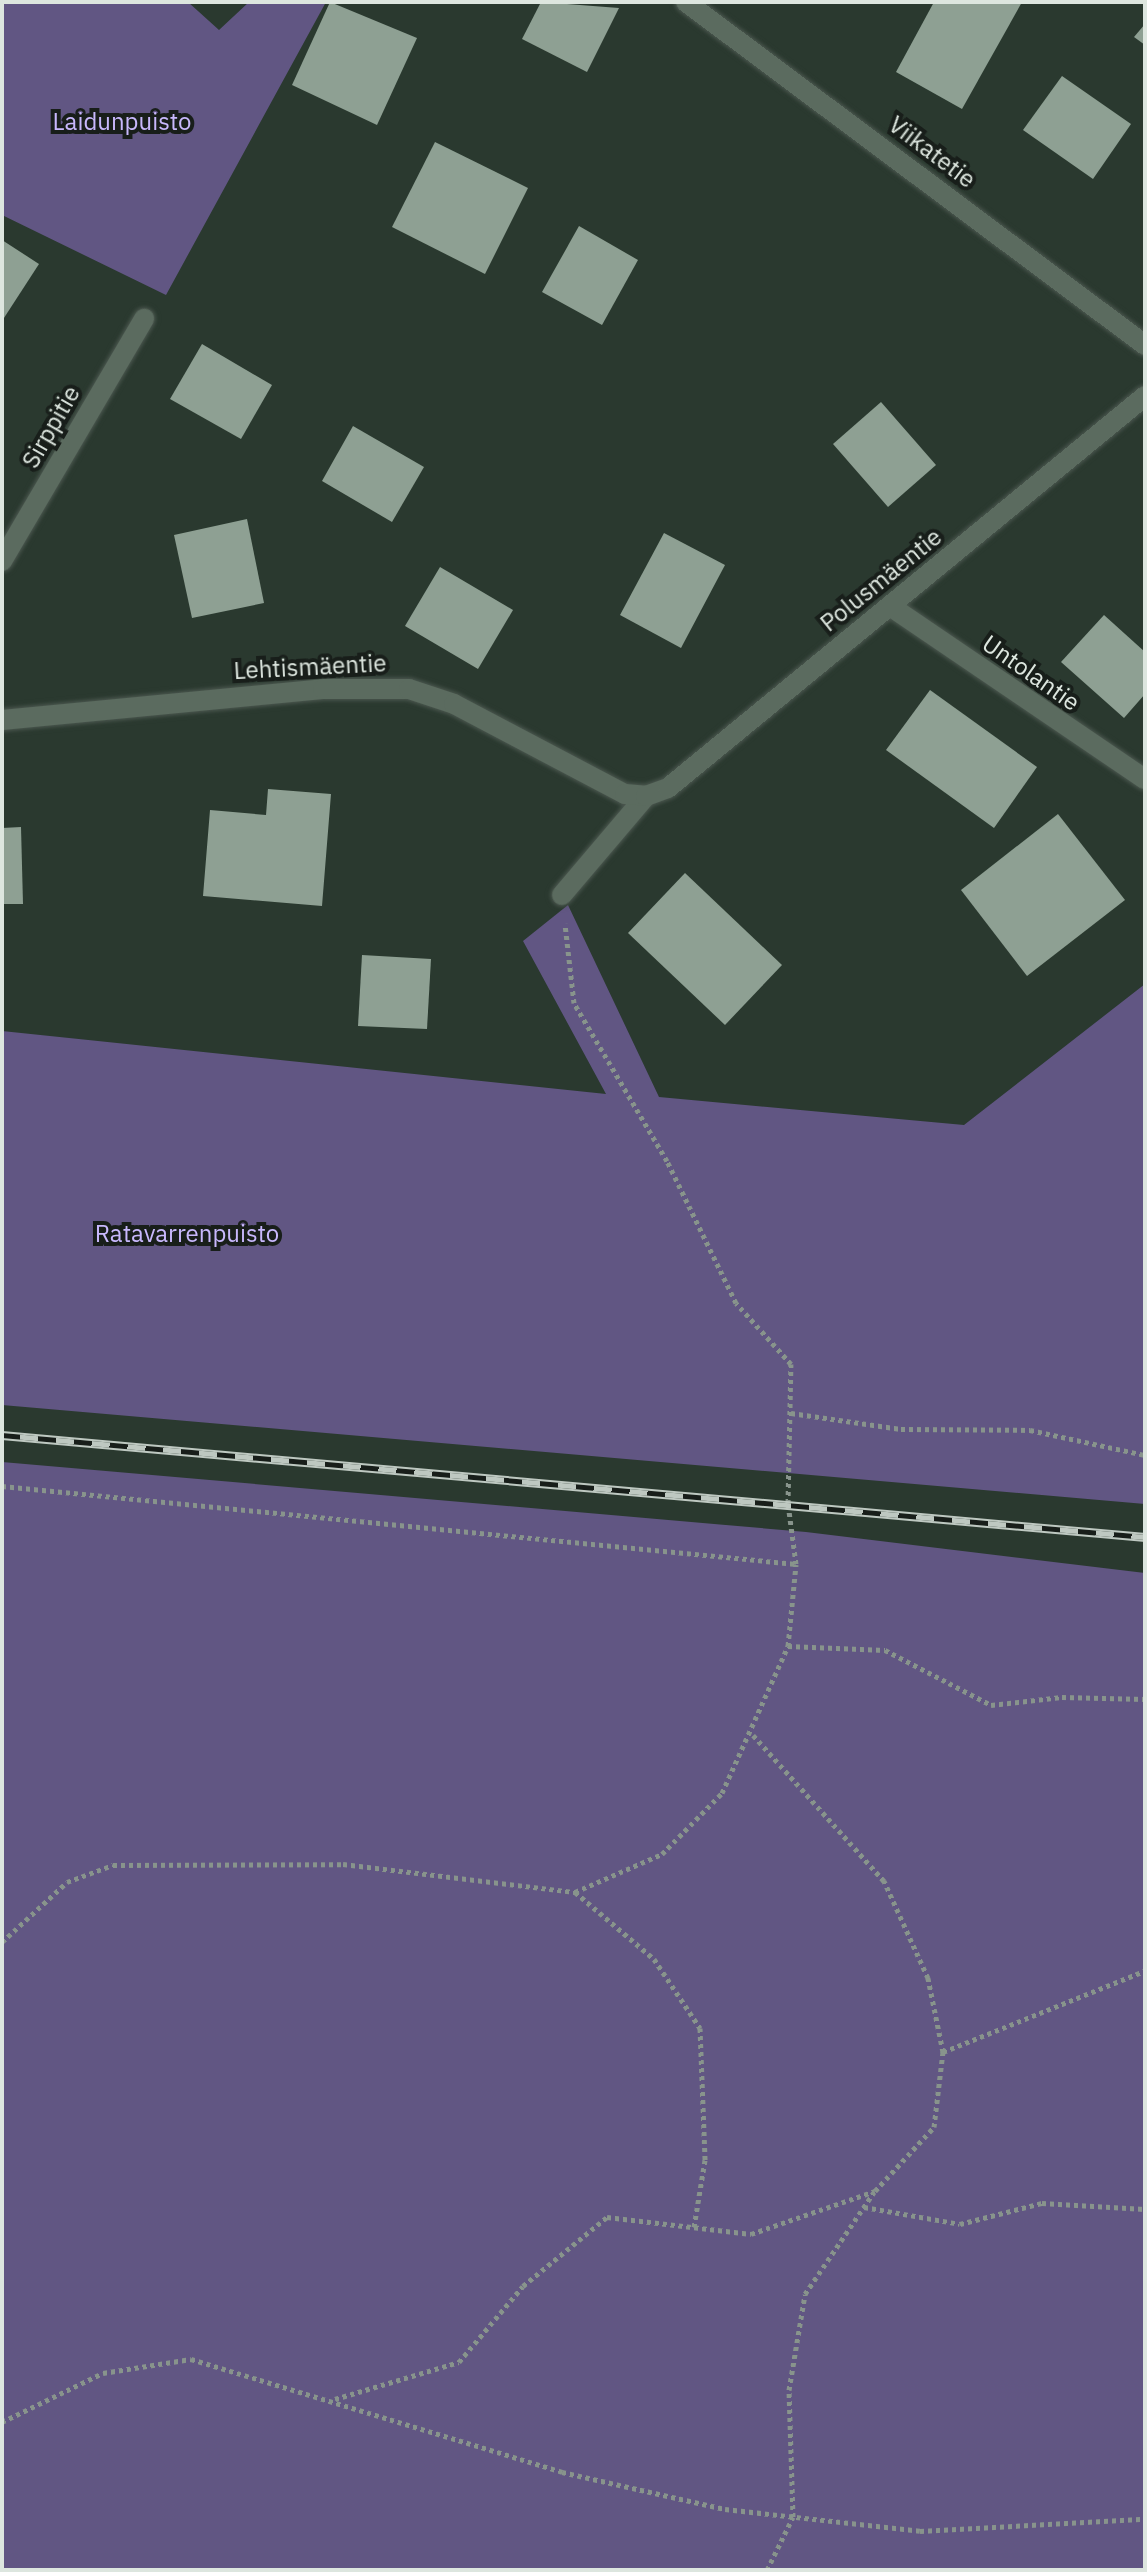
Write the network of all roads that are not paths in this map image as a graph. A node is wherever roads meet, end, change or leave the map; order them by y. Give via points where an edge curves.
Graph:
1 (686, 2) edge
2 (144, 319) dead end
3 (1145, 345) edge
4 (1145, 396) edge
5 (2, 561) edge
6 (890, 606) junction
7 (2, 720) edge
8 (1145, 779) edge
9 (646, 796) junction
10 (562, 895) road end

1 - 3 street, Viikatetie
2 - 5 street, Sirppitie
4 - 6 street, Polusmäentie
6 - 8 street, Untolantie
6 - 9 street, Polusmäentie via 668,788
7 - 9 street, Lehtismäentie via 323,689 409,689 454,704 625,794
9 - 10 street

